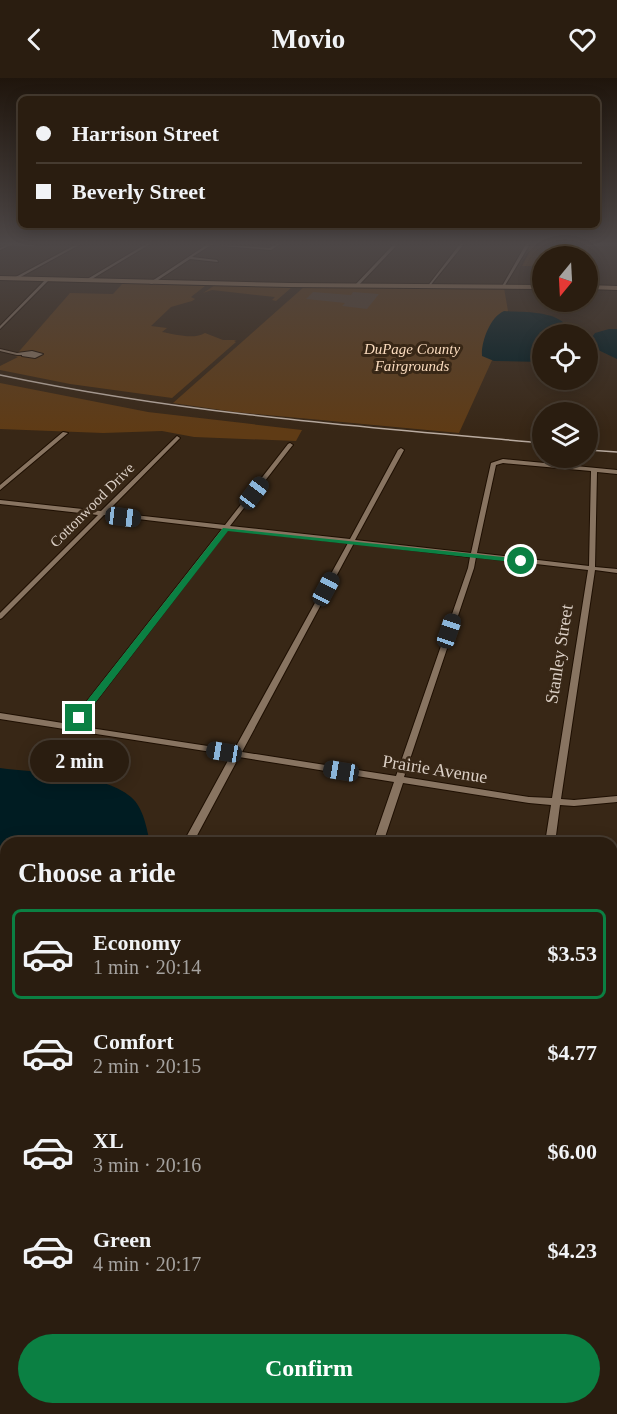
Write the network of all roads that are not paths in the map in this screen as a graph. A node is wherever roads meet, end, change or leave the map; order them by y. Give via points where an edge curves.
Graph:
1 (21, 306) edge
2 (0, 328) edge
3 (0, 350) edge
4 (24, 355) dead end
5 (65, 433) dead end
6 (177, 438) dead end
7 (290, 445) dead end
8 (401, 450) dead end
9 (594, 470) junction
10 (617, 472) edge
11 (0, 488) edge
12 (0, 502) edge
13 (102, 514) junction
14 (226, 529) junction
15 (351, 543) junction
16 (473, 556) junction
17 (592, 568) junction
18 (617, 571) edge
19 (0, 617) edge
20 (0, 716) edge
21 (72, 726) junction
22 (238, 754) junction
23 (399, 780) junction
24 (617, 799) edge
25 (557, 802) junction
26 (191, 837) edge
27 (380, 837) edge
28 (551, 837) edge

1 - 2 street
3 - 4 street
5 - 11 street
6 - 13 street, Cottonwood Drive
7 - 14 street
8 - 15 street
9 - 10 street
9 - 16 street via 495,462
9 - 17 street, Stanley Street
12 - 13 street
13 - 14 street
13 - 19 street, Cottonwood Drive
14 - 15 street
14 - 21 street
15 - 16 street
15 - 22 street
16 - 17 street
16 - 23 street
17 - 18 street
17 - 25 street, Stanley Street
20 - 21 street, Prairie Avenue
21 - 22 street, Prairie Avenue
22 - 23 street, Prairie Avenue
22 - 26 street
23 - 25 street, Prairie Avenue
23 - 27 street
24 - 25 street, Prairie Avenue
25 - 28 street, Stanley Street

